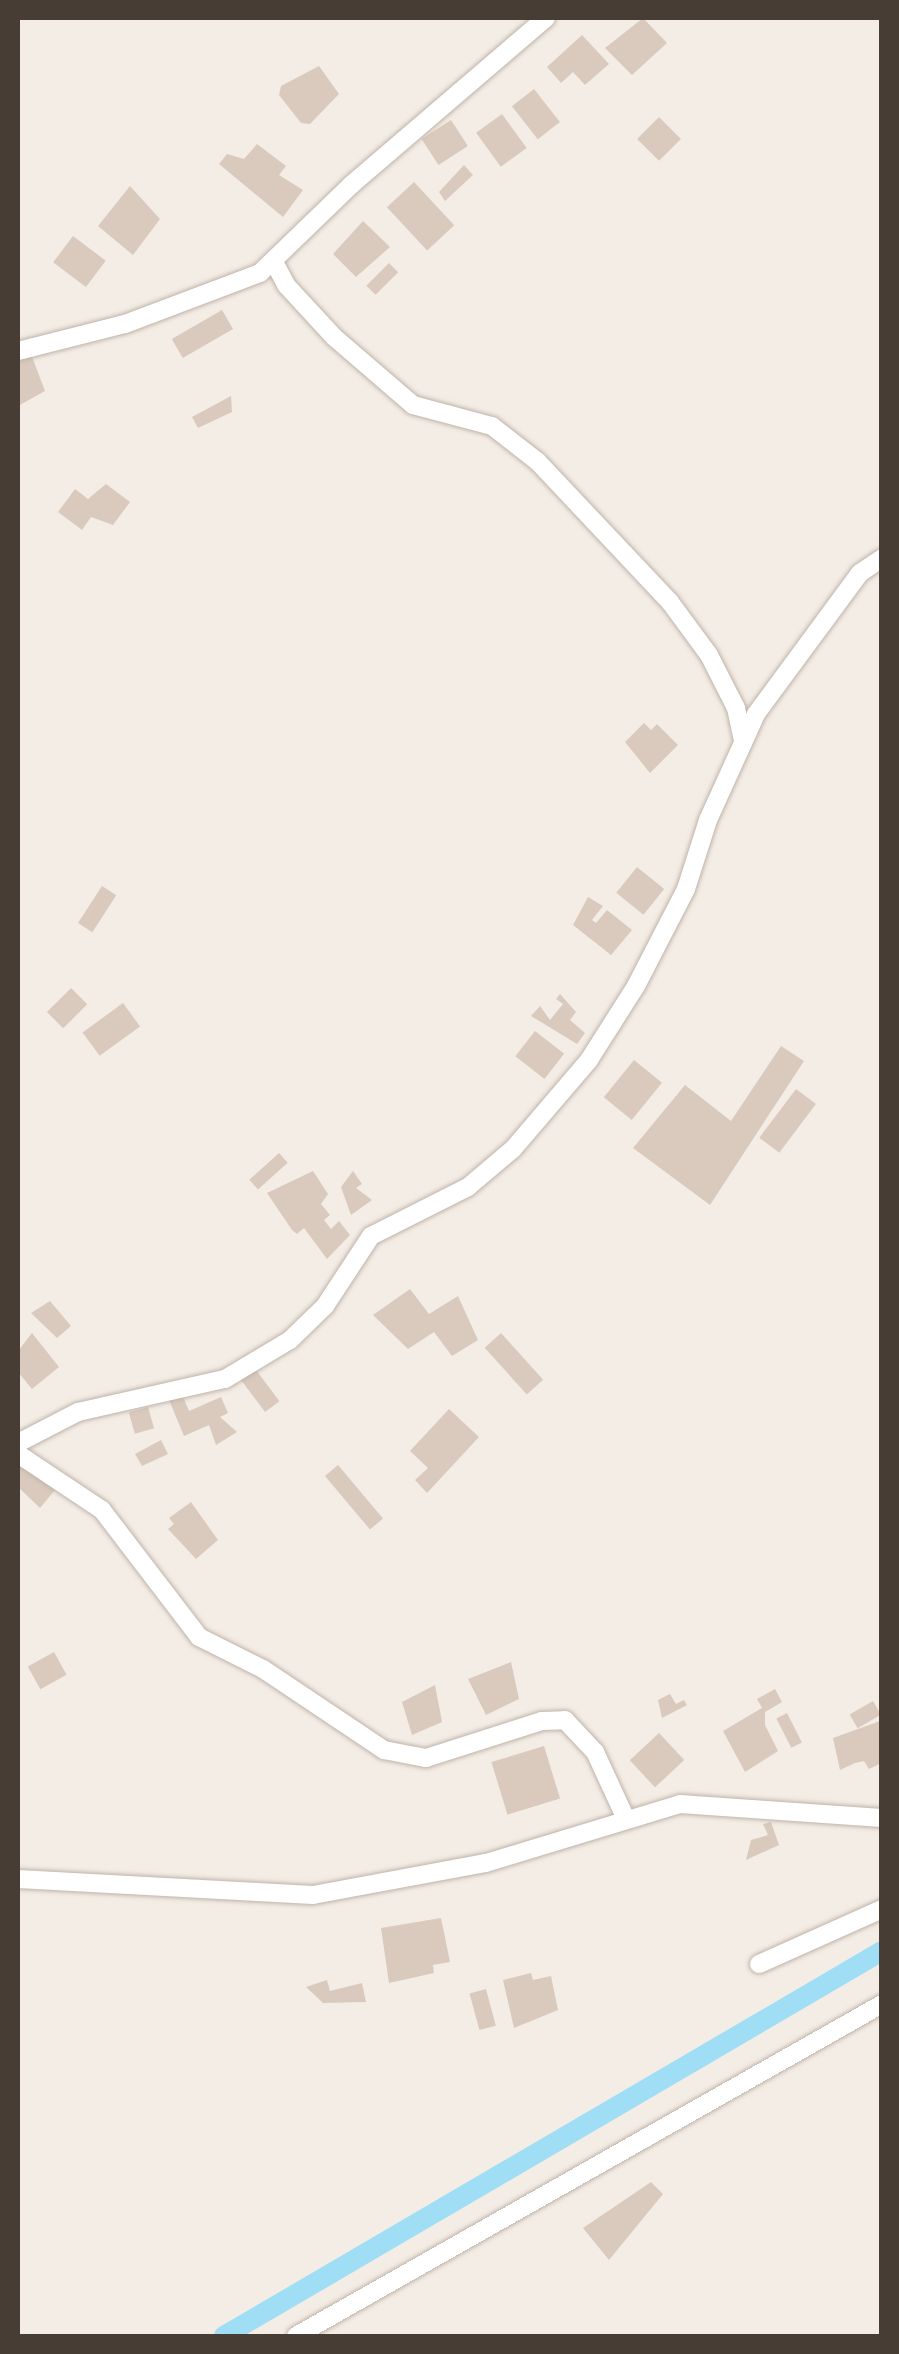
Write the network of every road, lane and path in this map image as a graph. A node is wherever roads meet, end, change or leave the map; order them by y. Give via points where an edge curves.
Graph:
1 (546, 18) edge
2 (274, 262) junction
3 (18, 351) edge
4 (882, 558) edge
5 (744, 742) junction
6 (18, 1443) edge
7 (18, 1454) edge
8 (882, 1818) edge
9 (626, 1819) junction
10 (18, 1878) edge
11 (882, 1910) edge
12 (759, 1964) dead end
13 (882, 2004) edge
14 (296, 2336) edge

1 - 2 street via 351,185
2 - 3 street via 242,281 125,324
2 - 5 street via 286,286 334,337 413,405 492,426 538,462 670,602 709,655 736,708
4 - 5 street via 860,573 820,626
5 - 6 street via 686,889 636,986 589,1060 513,1149 468,1187 371,1236 325,1306 290,1340 225,1379 78,1412
7 - 9 street via 102,1510 199,1637 263,1669 384,1750 426,1758 542,1721 565,1720 596,1752
8 - 9 street via 694,1802
9 - 10 street via 486,1863 314,1896
11 - 12 street
13 - 14 street

